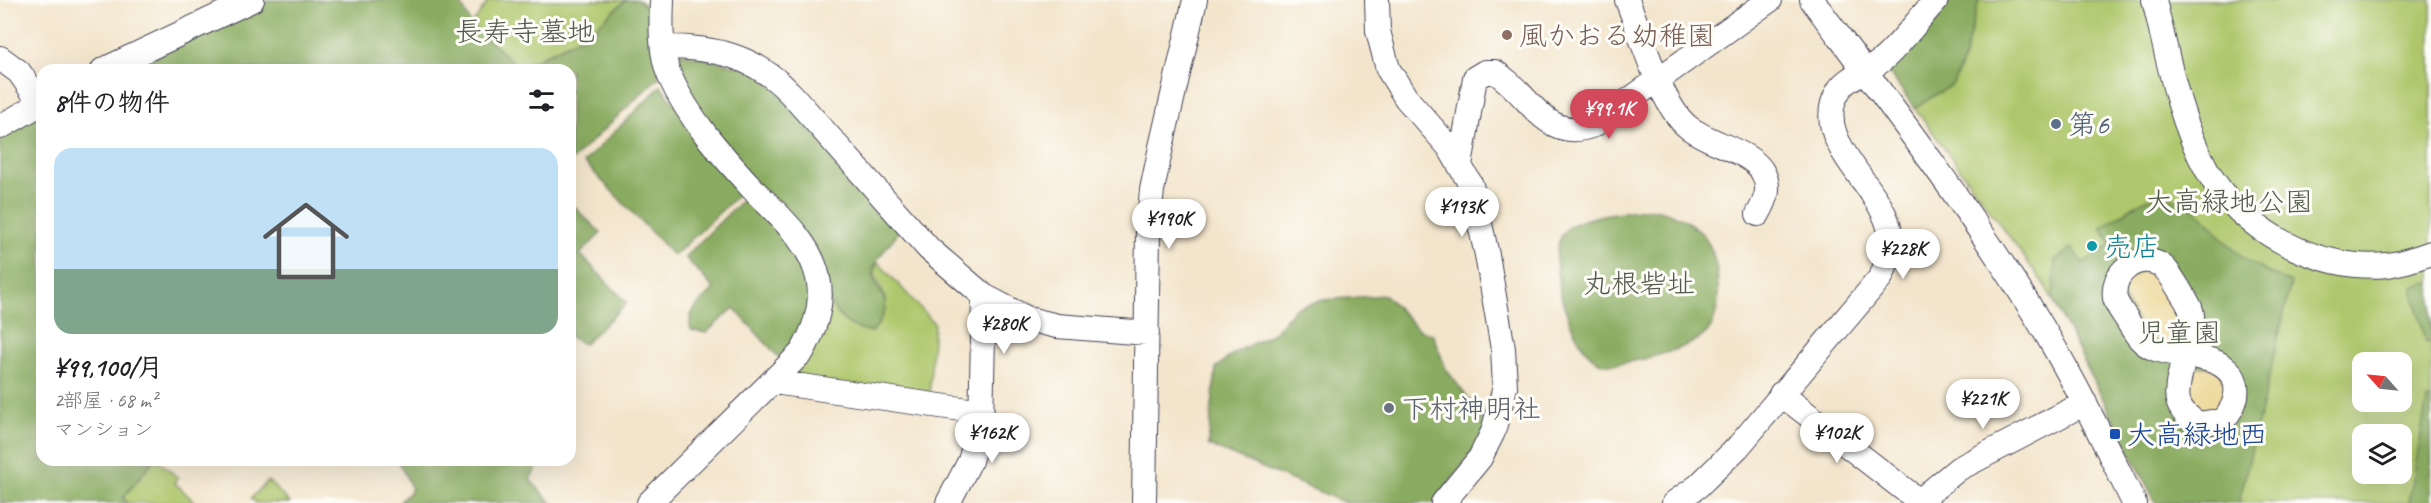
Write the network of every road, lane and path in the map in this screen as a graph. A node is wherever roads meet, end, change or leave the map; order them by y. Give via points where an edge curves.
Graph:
1 (252, 0) edge
2 (662, 0) edge
3 (1195, 0) edge
4 (1377, 0) edge
5 (1627, 0) edge
6 (1770, 0) edge
7 (1812, 0) edge
8 (1936, 0) edge
9 (2154, 0) edge
10 (663, 47) junction
11 (0, 58) edge
12 (115, 64) edge
13 (1865, 71) junction
14 (1658, 78) junction
15 (36, 97) edge
16 (36, 107) edge
17 (0, 127) edge
18 (1460, 165) junction
19 (1758, 214) dead end
20 (2431, 253) edge
21 (984, 296) junction
22 (1147, 333) junction
23 (774, 382) junction
24 (1781, 394) junction
25 (2085, 403) junction
26 (982, 412) junction
27 (1918, 502) edge
28 (649, 503) edge
29 (948, 503) edge
30 (1144, 503) edge
31 (1443, 503) edge
32 (1674, 503) edge
33 (2134, 503) edge

1 - 12 street
2 - 10 street
3 - 22 street via 1152,190
4 - 18 street via 1378,31 1388,69
5 - 14 street
6 - 14 street
7 - 13 street
8 - 13 street via 1878,64
9 - 20 street via 2172,75 2206,169 2221,192 2256,225 2296,249 2337,261 2385,265
10 - 21 street via 717,50 770,73 929,249
10 - 23 street via 668,74 688,112 799,238 818,277 821,300 813,332 802,352
11 - 15 street via 19,72
13 - 24 street via 1850,79 1834,101 1833,135 1884,213 1890,233 1888,261 1881,278
13 - 25 street via 2025,298
14 - 18 street via 1594,125 1562,130 1503,77 1485,72 1475,78 1471,90
14 - 19 street via 1674,113 1687,127 1747,157 1761,170 1768,186
16 - 17 street
18 - 31 street via 1471,185 1487,255 1503,349 1505,387 1493,432 1480,458
21 - 22 street via 1028,319 1057,326
21 - 26 street
22 - 30 street
23 - 26 street
23 - 28 street
24 - 27 street
24 - 32 street via 1719,467
25 - 27 street via 1983,454
25 - 33 street
26 - 29 street via 970,461

